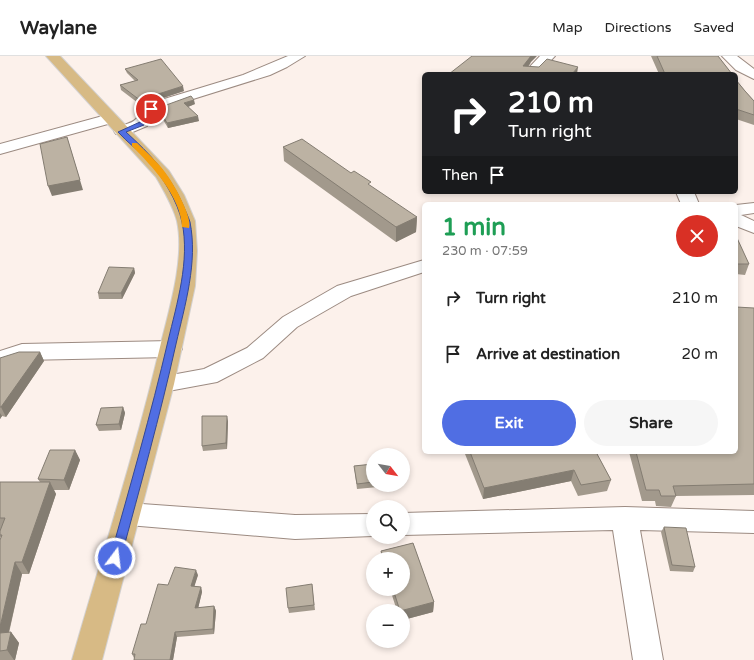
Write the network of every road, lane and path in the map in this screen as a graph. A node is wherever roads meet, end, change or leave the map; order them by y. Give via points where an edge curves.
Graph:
1 (53, 56) edge
2 (298, 56) edge
3 (548, 56) edge
4 (729, 56) edge
5 (532, 72) edge
6 (754, 75) edge
7 (116, 125) junction
8 (0, 149) edge
9 (754, 208) edge
10 (738, 210) edge
11 (738, 220) edge
12 (754, 228) edge
13 (422, 267) edge
14 (171, 349) junction
15 (0, 360) edge
16 (163, 384) junction
17 (128, 514) junction
18 (625, 518) junction
19 (754, 522) edge
20 (410, 524) edge
21 (366, 525) edge
22 (87, 660) edge
23 (648, 660) edge

1 - 7 main road
2 - 7 street via 266,71 156,106 147,112 142,123
3 - 5 street
4 - 6 street
7 - 8 street
7 - 14 main road via 164,175 186,221 188,251 185,286
9 - 10 street
11 - 12 street
13 - 16 street via 344,291 290,322 255,353 209,376
14 - 15 street via 22,352
14 - 16 main road
16 - 17 main road
17 - 21 street via 295,527
17 - 22 main road
18 - 19 street
18 - 20 street
18 - 23 street

